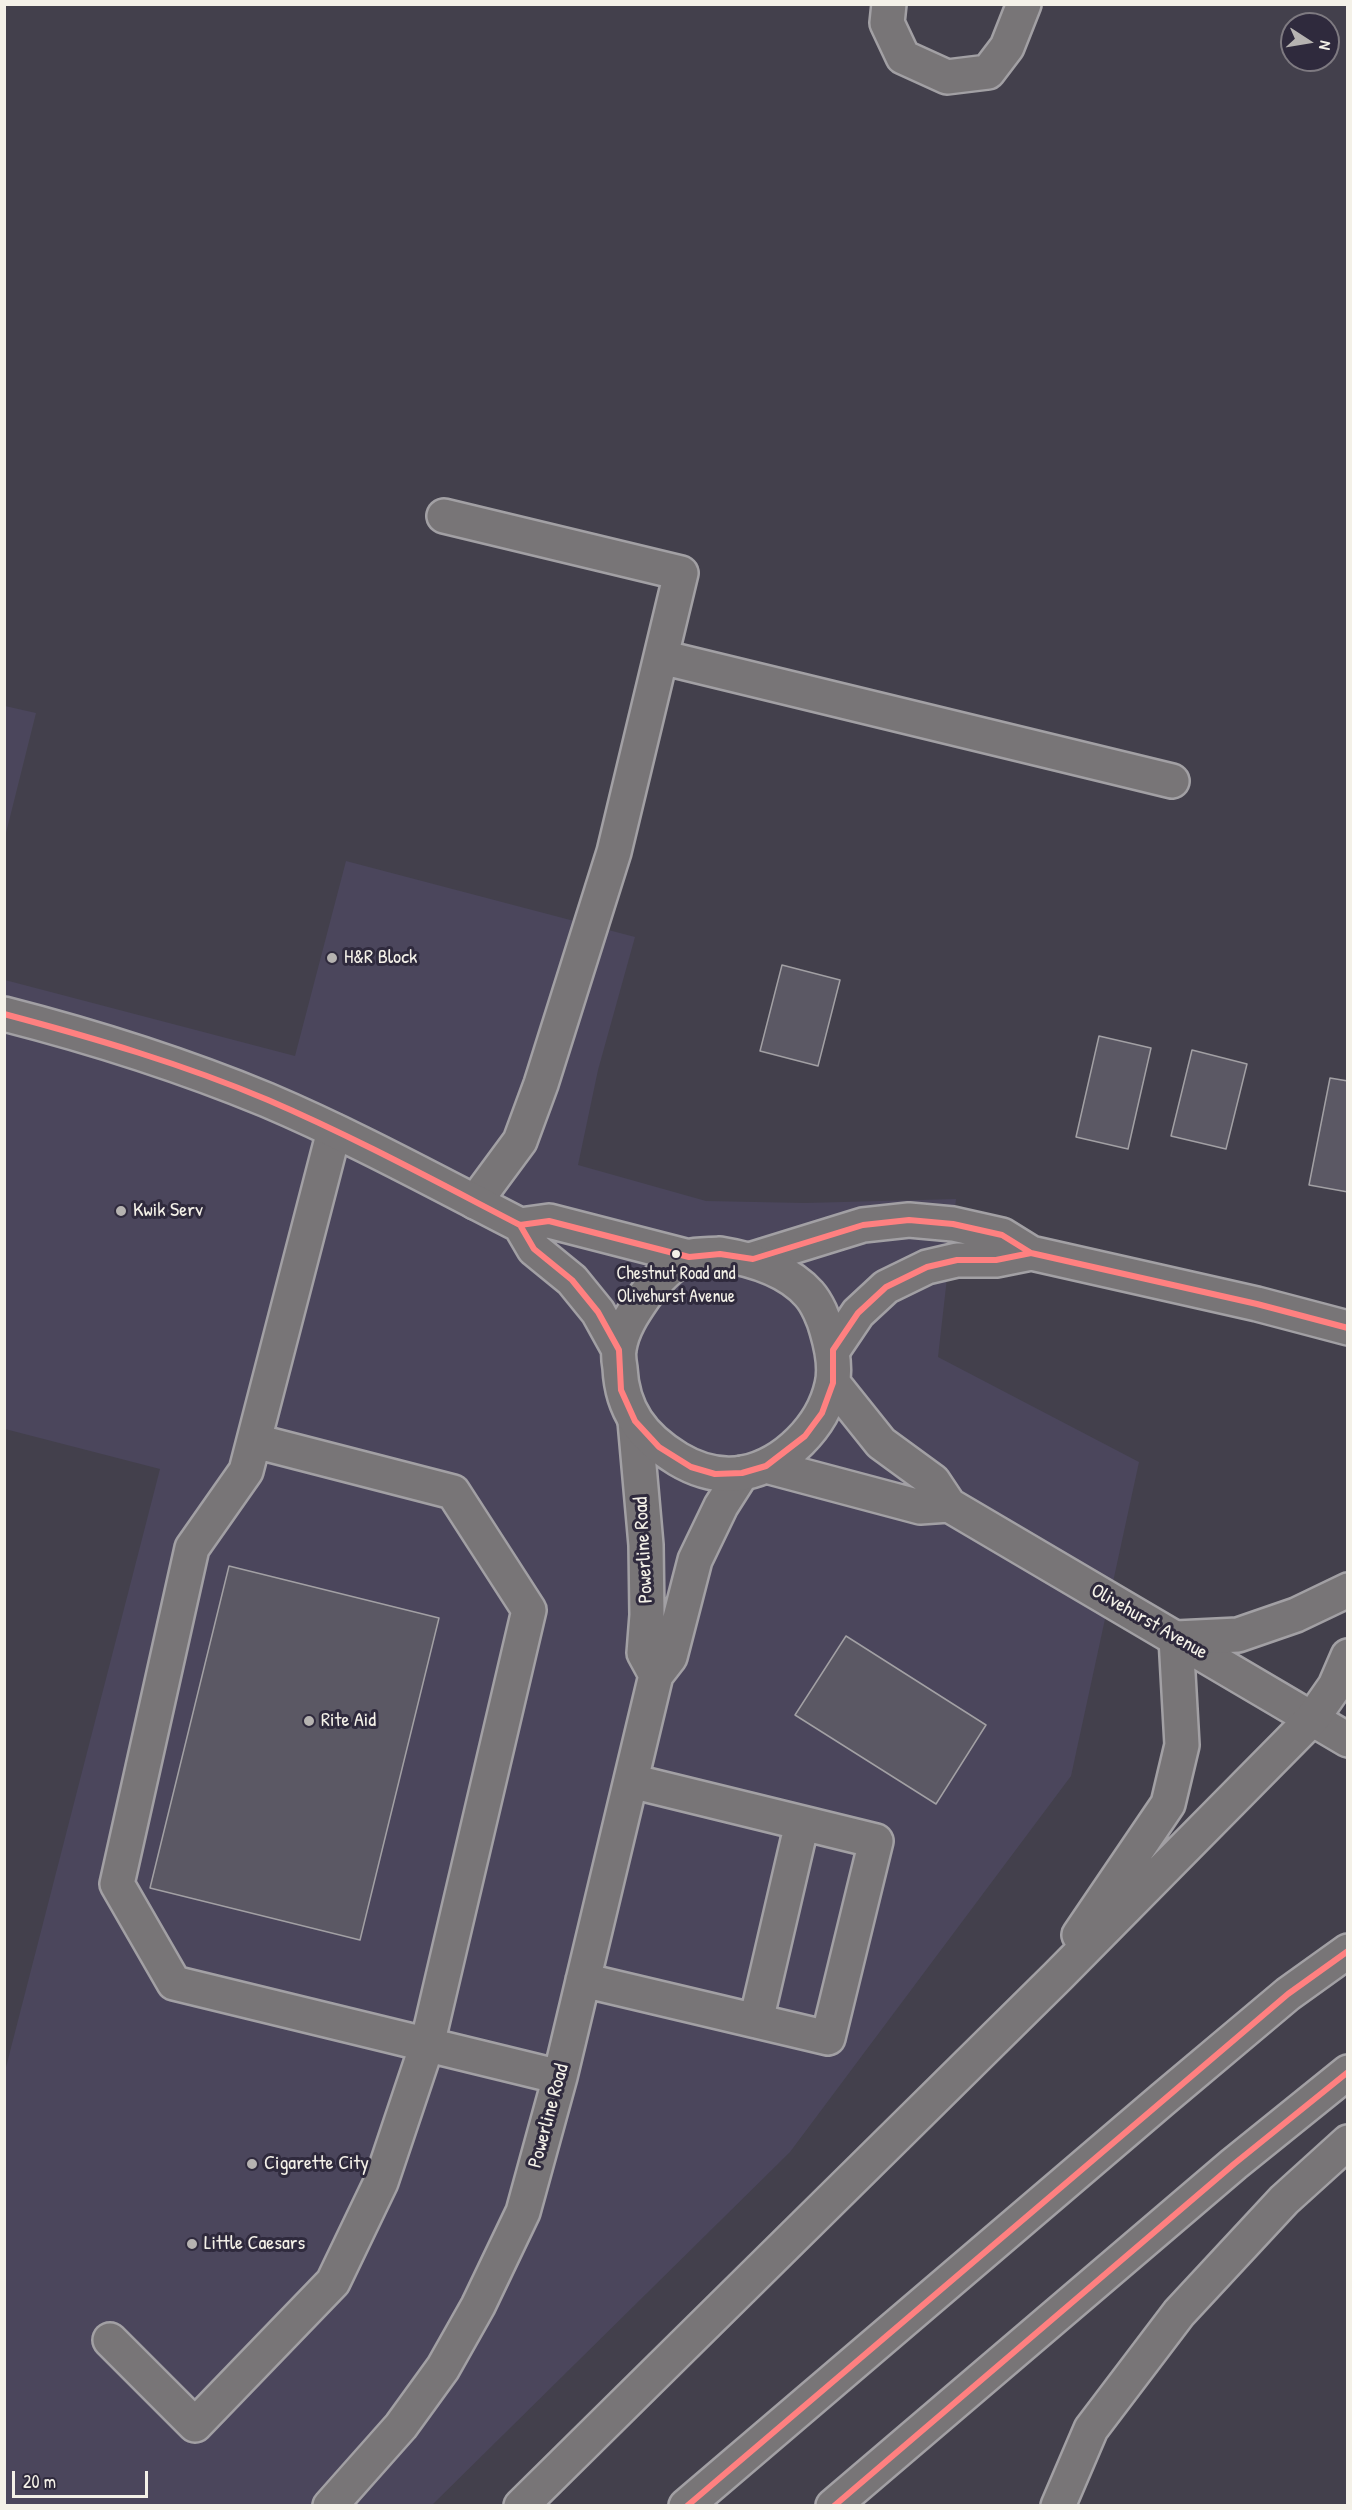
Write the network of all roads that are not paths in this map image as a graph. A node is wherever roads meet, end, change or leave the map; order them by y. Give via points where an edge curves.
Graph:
1 (889, 4) edge
2 (1024, 4) edge
3 (444, 516) dead end
4 (661, 657) junction
5 (1173, 780) dead end
6 (4, 1014) edge
7 (334, 1131) junction
8 (475, 1202) junction
9 (519, 1225) junction
10 (1031, 1253) junction
11 (689, 1257) junction
12 (753, 1259) junction
13 (1347, 1328) edge
14 (619, 1350) junction
15 (833, 1350) junction
16 (833, 1383) junction
17 (635, 1421) junction
18 (255, 1441) junction
19 (754, 1469) junction
20 (950, 1505) junction
21 (1347, 1590) edge
22 (1176, 1638) junction
23 (1347, 1656) edge
24 (657, 1675) junction
25 (1312, 1719) junction
26 (1347, 1740) edge
27 (631, 1781) junction
28 (802, 1823) junction
29 (1347, 1951) edge
30 (1058, 1977) junction
31 (583, 1980) junction
32 (756, 2020) junction
33 (427, 2045) junction
34 (1347, 2072) edge
35 (560, 2077) junction
36 (1347, 2142) edge
37 (110, 2340) dead end
38 (330, 2505) edge
39 (520, 2505) edge
40 (686, 2505) edge
41 (832, 2505) edge
42 (1058, 2505) edge

1 - 2 main road via 887,23 903,57 947,77 988,72 1007,47
3 - 4 main road via 681,573
4 - 5 main road
4 - 8 main road via 614,852 541,1084 519,1141
6 - 7 main road via 150,1056
7 - 8 main road
7 - 18 main road
8 - 9 main road
9 - 11 main road via 549,1221
9 - 14 main road via 534,1249 572,1280 598,1312
10 - 12 main road via 1002,1235 953,1224 909,1220 863,1225
10 - 13 main road
10 - 15 main road via 927,1267 886,1287 858,1313
11 - 12 main road via 720,1254
11 - 14 main road via 652,1285 629,1318
12 - 15 main road via 810,1294 825,1322
14 - 17 main road via 621,1390
15 - 16 main road
16 - 19 main road, Powerline Road via 822,1413 805,1436
16 - 20 main road, Olivehurst Avenue via 881,1443 933,1481
17 - 19 main road via 659,1448 692,1467 715,1474
17 - 24 main road, Powerline Road via 646,1545 644,1653
18 - 33 main road via 453,1492 529,1610
18 - 33 main road via 246,1472 192,1548 117,1884 174,1983
19 - 20 main road via 920,1507
19 - 24 main road, Powerline Road via 721,1506 695,1560 670,1657
20 - 22 main road, Olivehurst Avenue
21 - 22 main road via 1296,1616 1238,1635
22 - 25 main road, Olivehurst Avenue
22 - 30 main road via 1182,1745 1167,1804 1082,1929
23 - 25 main road via 1335,1686
24 - 27 main road, Powerline Road
25 - 26 main road, Olivehurst Avenue
25 - 30 main road
27 - 28 main road
27 - 31 main road, Powerline Road
28 - 32 main road
28 - 32 main road via 876,1841 828,2038
29 - 40 main road via 1181,2084
30 - 39 main road
31 - 32 main road
31 - 35 main road, Powerline Road
33 - 35 main road
33 - 37 main road via 381,2182 333,2282 195,2425
34 - 41 main road
35 - 38 main road, Powerline Road via 523,2212 478,2306 443,2367 401,2426
36 - 42 main road via 1284,2200 1179,2313 1091,2429

